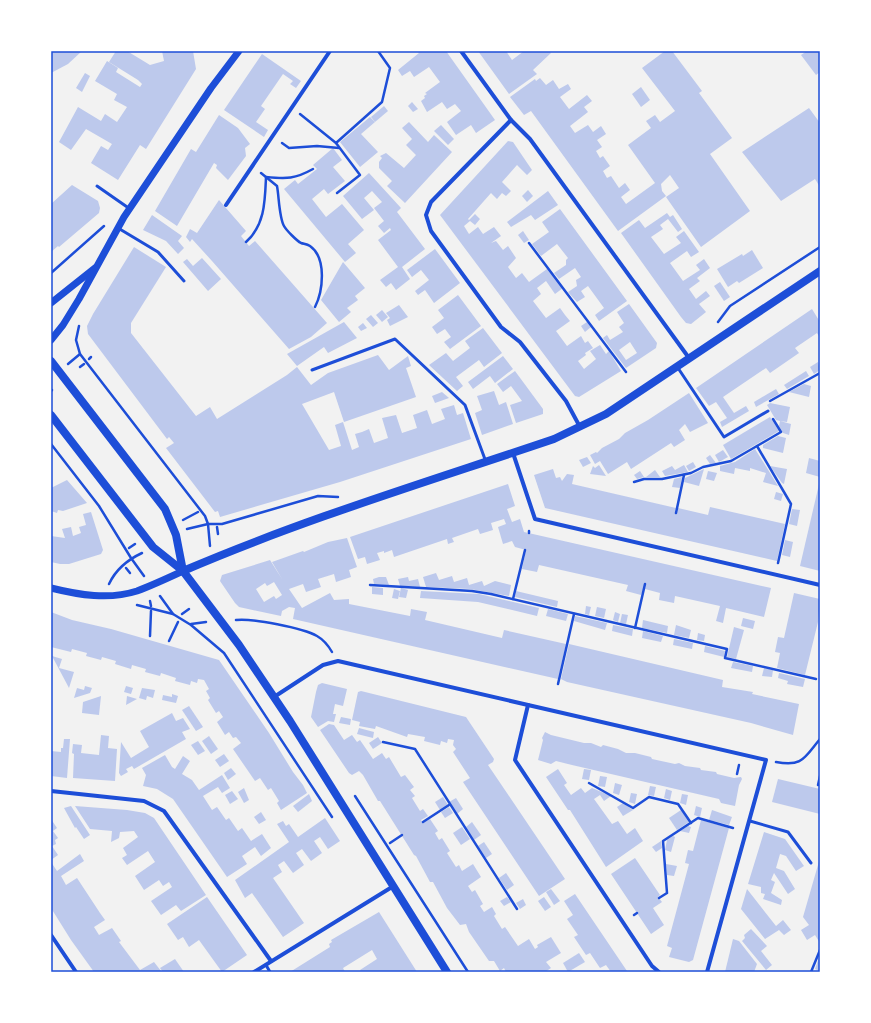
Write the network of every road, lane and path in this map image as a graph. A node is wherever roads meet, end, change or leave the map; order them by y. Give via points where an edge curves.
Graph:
1 (330, 51) edge
2 (378, 51) edge
3 (461, 51) edge
4 (236, 53) edge
5 (292, 107) junction
6 (511, 120) junction
7 (272, 136) junction
8 (336, 143) junction
9 (339, 148) junction
10 (252, 167) junction
11 (313, 169) dead end
12 (266, 177) junction
13 (97, 186) dead end
14 (337, 193) dead end
15 (226, 206) dead end
16 (130, 209) junction
17 (124, 217) junction
18 (118, 228) junction
19 (246, 242) dead end
20 (529, 243) dead end
21 (820, 247) edge
22 (97, 267) junction
23 (820, 271) edge
24 (51, 273) edge
25 (184, 281) dead end
26 (51, 303) edge
27 (315, 307) dead end
28 (716, 325) dead end
29 (51, 340) edge
30 (76, 340) dead end
31 (689, 358) junction
32 (51, 361) edge
33 (84, 364) dead end
34 (80, 367) dead end
35 (677, 367) junction
36 (312, 370) dead end
37 (626, 372) dead end
38 (820, 373) edge
39 (768, 411) junction
40 (51, 415) edge
41 (580, 427) junction
42 (51, 444) edge
43 (757, 446) junction
44 (513, 453) junction
45 (486, 462) junction
46 (684, 475) junction
47 (634, 482) dead end
48 (341, 497) dead end
49 (198, 512) dead end
50 (676, 514) dead end
51 (181, 521) dead end
52 (208, 524) junction
53 (218, 527) dead end
54 (218, 534) dead end
55 (525, 550) dead end
56 (211, 559) junction
57 (778, 563) dead end
58 (126, 568) dead end
59 (183, 571) junction
60 (130, 573) dead end
61 (645, 584) dead end
62 (151, 585) junction
63 (820, 585) edge
64 (370, 586) dead end
65 (51, 588) edge
66 (513, 599) junction
67 (150, 601) dead end
68 (151, 606) dead end
69 (189, 609) dead end
70 (151, 611) dead end
71 (182, 614) dead end
72 (574, 614) junction
73 (221, 621) junction
74 (178, 622) dead end
75 (635, 628) junction
76 (150, 636) dead end
77 (169, 641) dead end
78 (338, 661) junction
79 (816, 679) dead end
80 (558, 684) dead end
81 (274, 697) junction
82 (528, 705) junction
83 (820, 739) edge
84 (383, 742) dead end
85 (766, 760) junction
86 (739, 763) dead end
87 (737, 774) dead end
88 (820, 776) edge
89 (589, 783) dead end
90 (818, 785) dead end
91 (51, 790) edge
92 (449, 805) junction
93 (335, 821) dead end
94 (750, 821) junction
95 (422, 822) dead end
96 (691, 823) junction
97 (733, 828) dead end
98 (402, 835) dead end
99 (390, 843) dead end
100 (811, 863) dead end
101 (392, 887) junction
102 (659, 898) dead end
103 (517, 909) dead end
104 (51, 935) edge
105 (820, 950) edge
106 (271, 961) junction
107 (266, 965) junction
108 (76, 972) edge
109 (254, 972) edge
110 (270, 972) edge
111 (447, 972) edge
112 (659, 972) edge
113 (707, 972) edge
114 (811, 972) edge

1 - 5 street
2 - 8 path via 390,68 382,102
3 - 6 street
4 - 16 street
5 - 7 street
5 - 8 path
6 - 31 street via 530,139
6 - 41 street via 431,202 426,215 431,232 501,327 520,342 566,401
7 - 9 path via 289,148
7 - 10 street
8 - 9 path
9 - 14 path via 360,175
10 - 12 path
10 - 15 street
11 - 12 path via 298,177
12 - 19 path via 266,199 261,222 255,234
12 - 27 path via 277,186 284,226 300,242 309,244 320,261 321,284
13 - 16 lane
16 - 17 street
17 - 18 street
17 - 24 path via 104,225
18 - 22 street
18 - 25 lane via 158,252
20 - 37 path
21 - 28 path via 730,306
22 - 26 street
22 - 29 street via 63,325
23 - 31 main road
30 - 52 path via 80,354 201,510
31 - 35 main road
32 - 59 main road via 165,509 176,535
33 - 34 path
35 - 39 lane via 724,437
35 - 41 main road via 606,414
36 - 45 lane via 395,339 465,405
38 - 39 path via 765,404
39 - 43 path via 781,432
40 - 59 main road via 153,547
41 - 44 main road
42 - 62 path via 99,506 136,566
43 - 46 path via 731,461 702,467
43 - 57 path via 791,504
44 - 45 main road
44 - 63 street via 535,519
45 - 56 main road via 373,499
46 - 47 path
46 - 50 path
48 - 52 path via 318,496 222,524
49 - 51 path
52 - 56 path
53 - 54 path
55 - 66 path
56 - 59 main road
58 - 60 path
59 - 62 street
59 - 73 main road
61 - 75 path
62 - 65 street via 135,591 104,596
62 - 93 path via 173,614 190,624 224,653
64 - 66 path via 472,591
66 - 72 path
67 - 68 path
69 - 71 path
70 - 76 path
72 - 75 path
72 - 80 path
73 - 78 path via 241,619 308,632 327,644
73 - 81 main road
74 - 77 path
75 - 79 path via 727,650 725,658
78 - 81 street via 323,665
78 - 82 street
81 - 101 main road
82 - 85 street
82 - 112 street via 515,760 652,966
83 - 85 path via 795,764
84 - 92 path via 415,749
85 - 94 street
86 - 87 path
88 - 90 path
89 - 96 path via 633,808 649,797 678,804
91 - 106 street via 144,801 164,811
92 - 95 path
92 - 103 path
94 - 100 lane via 788,832
94 - 113 street
96 - 97 path via 698,818
96 - 102 path via 663,841 667,893
98 - 99 path
101 - 106 street
101 - 111 main road
104 - 108 street
105 - 114 path
106 - 107 street
107 - 109 street
107 - 110 lane

